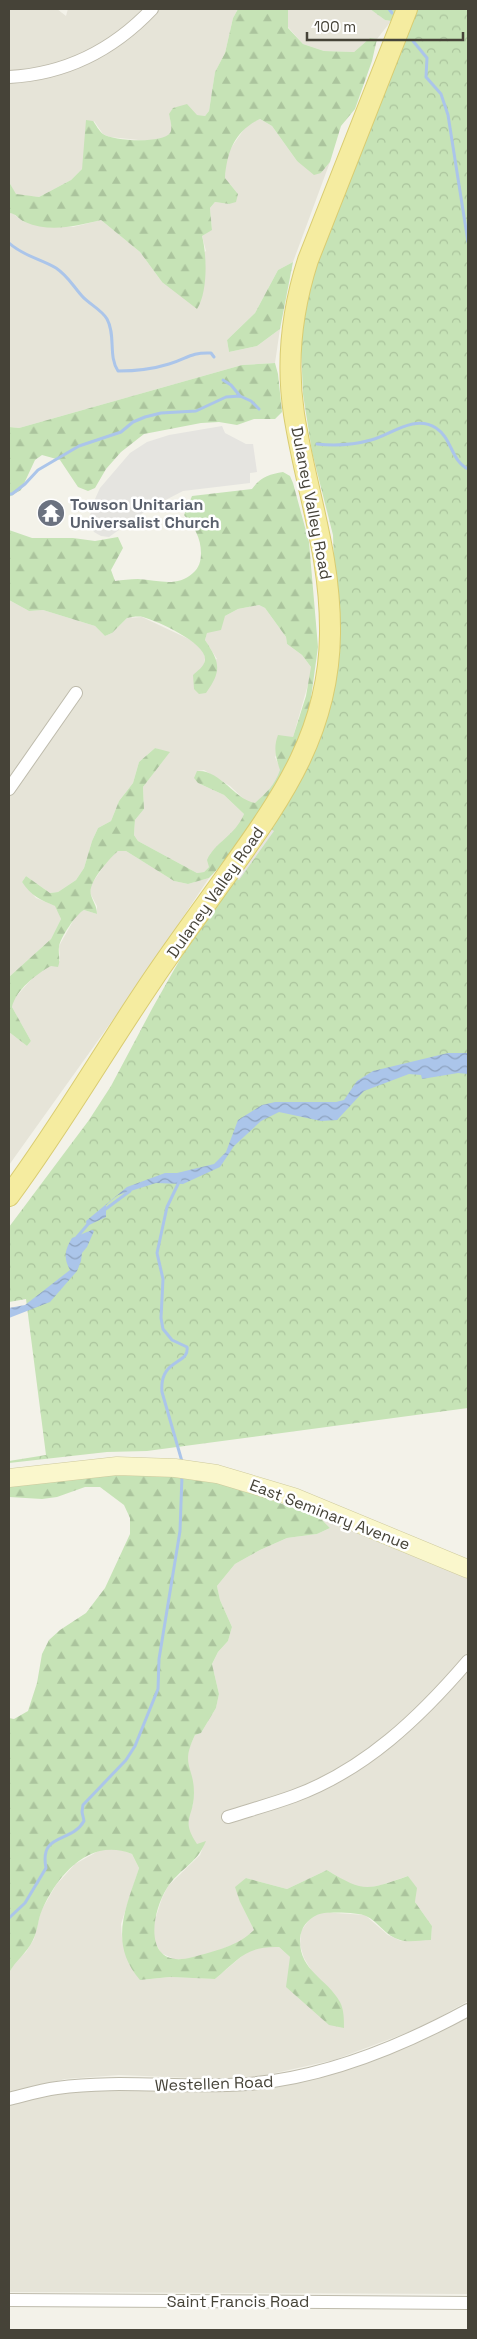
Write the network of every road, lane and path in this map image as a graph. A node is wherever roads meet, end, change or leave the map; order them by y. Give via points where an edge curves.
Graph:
1 (152, 9) edge
2 (407, 9) edge
3 (9, 77) edge
4 (76, 694) dead end
5 (9, 789) edge
6 (9, 1196) edge
7 (9, 1478) edge
8 (468, 1569) edge
9 (468, 1661) edge
10 (228, 1817) dead end
11 (468, 2010) edge
12 (9, 2099) edge
13 (9, 2300) edge
14 (468, 2303) edge

1 - 3 street via 124,35 86,59 58,70
2 - 6 main road, Dulaney Valley Road via 308,260 293,320 290,348 294,412 327,566 330,601 328,664 317,719 296,772 278,802 152,980 68,1113
4 - 5 street
7 - 8 street, East Seminary Avenue via 96,1467 182,1469 232,1478 278,1491
9 - 10 street via 414,1721 364,1760 295,1796
11 - 12 street, Westellen Road via 373,2054 285,2079 227,2085 77,2086
13 - 14 street, Saint Francis Road

